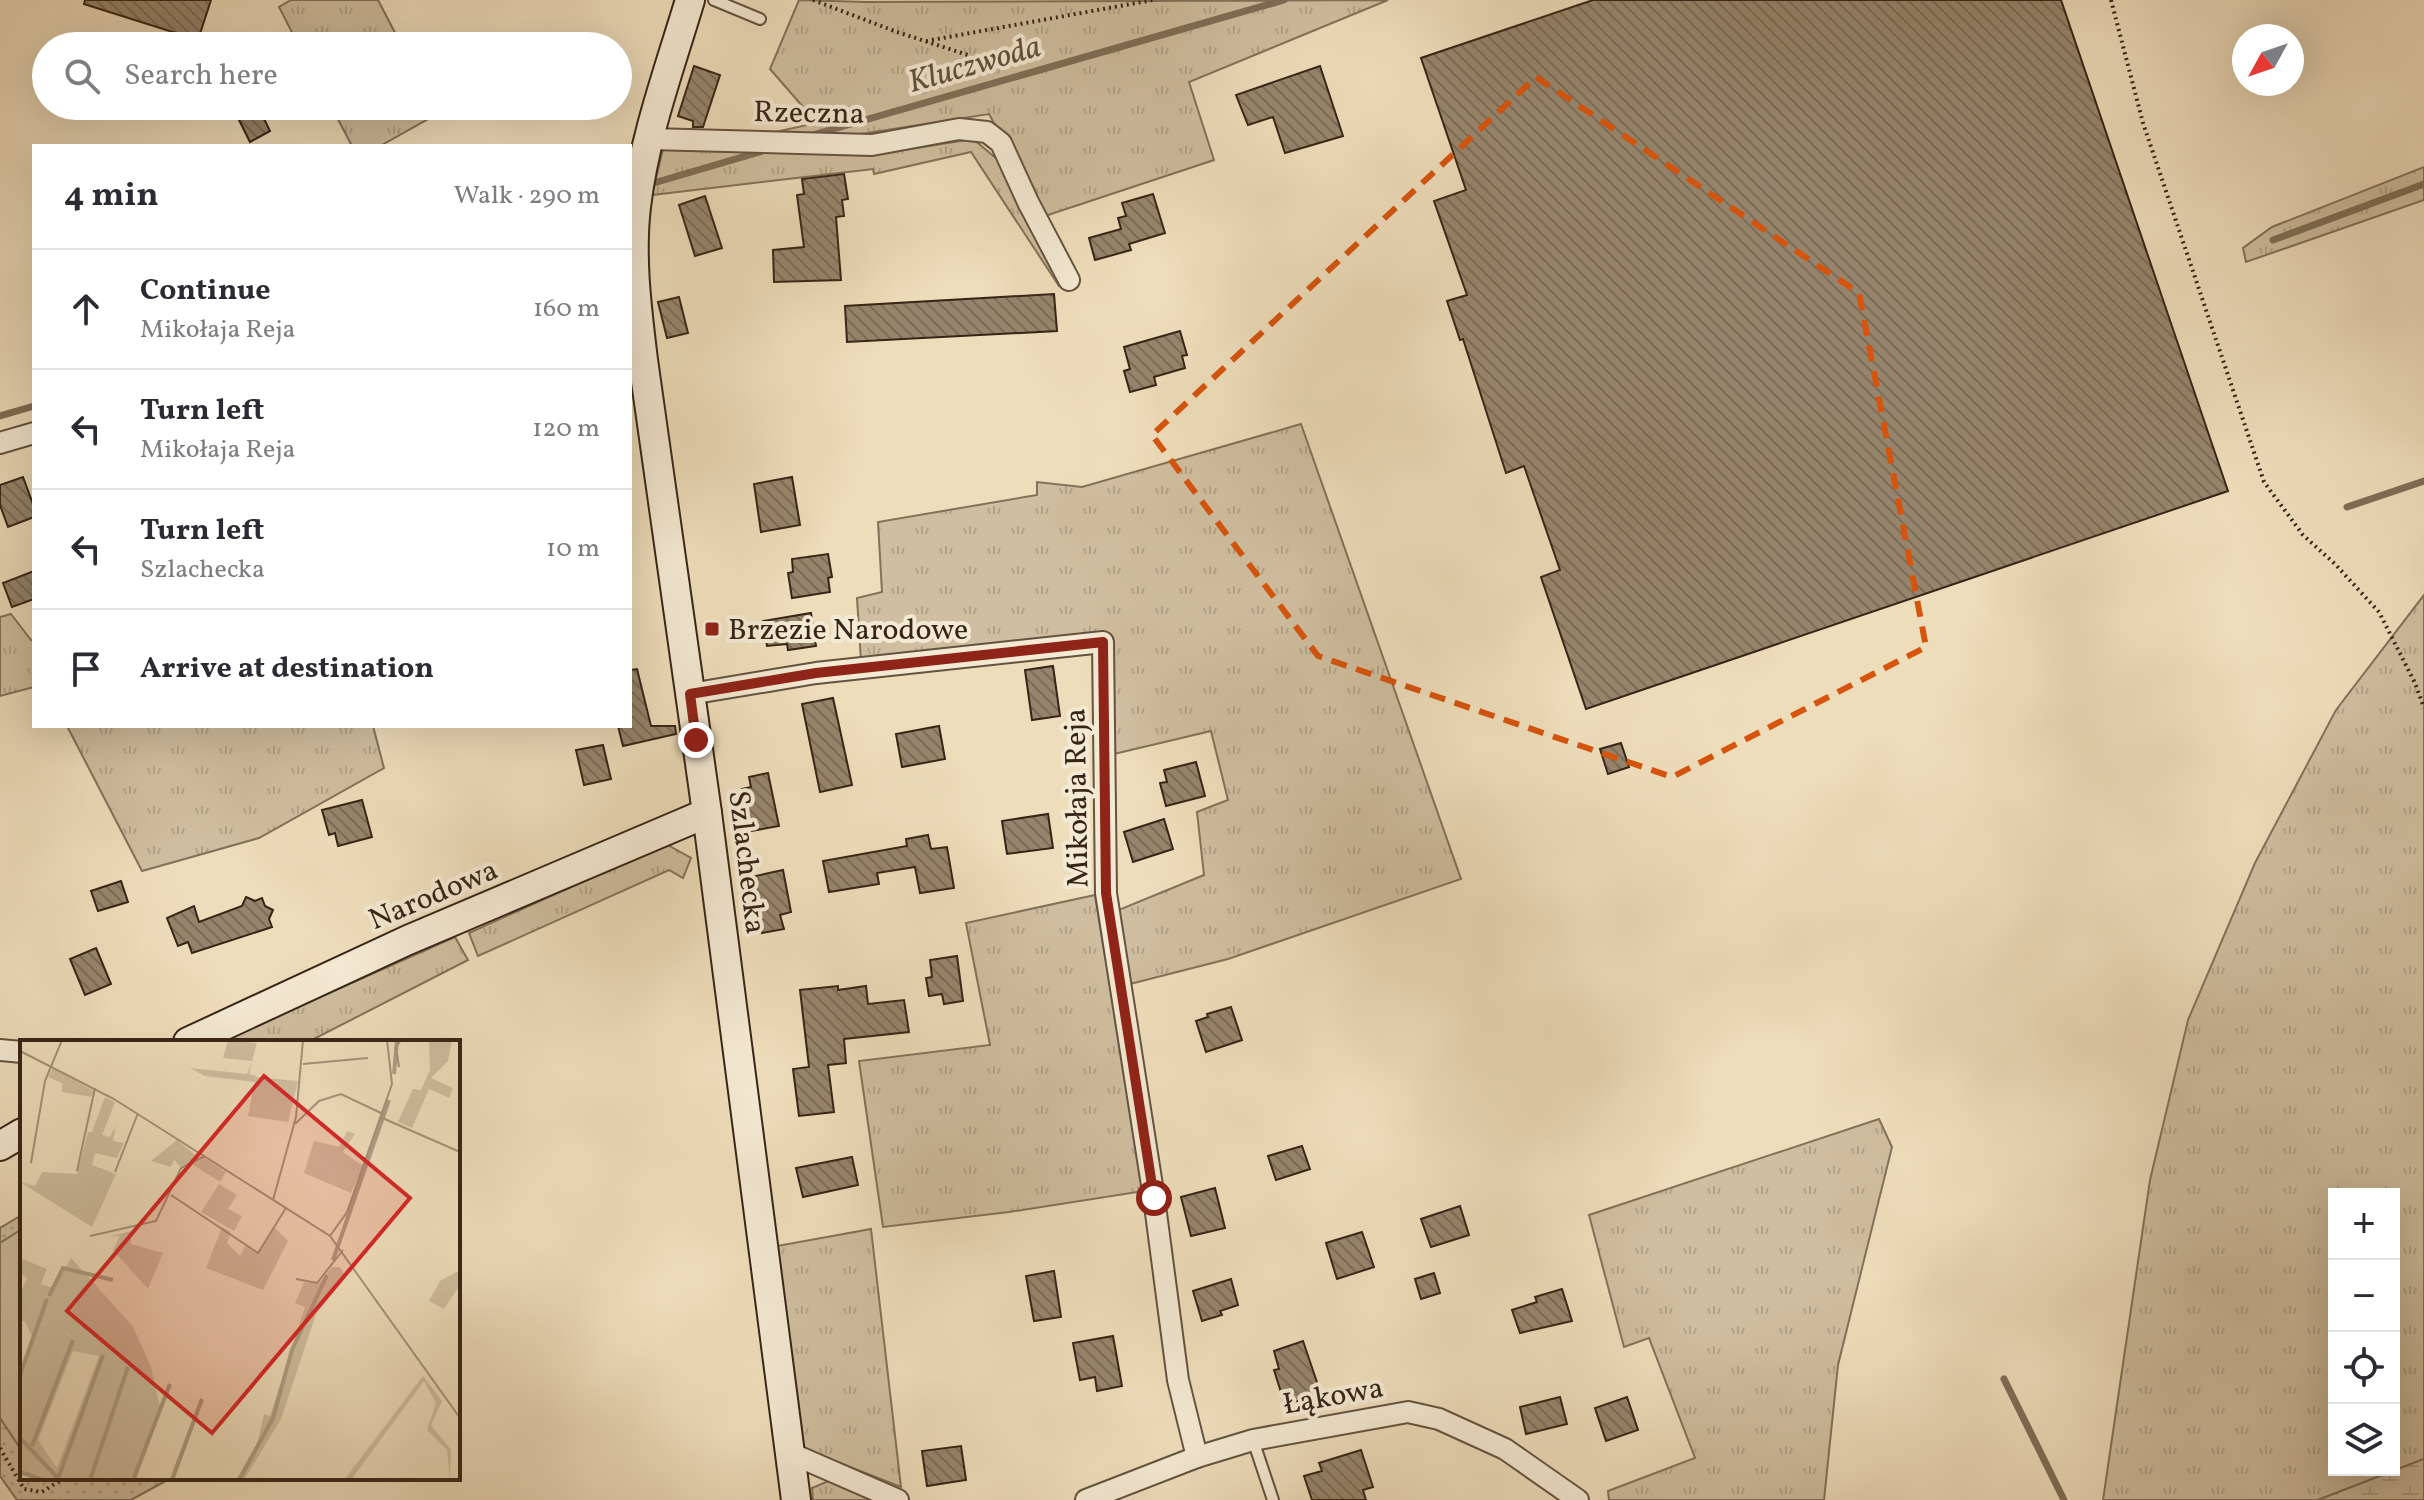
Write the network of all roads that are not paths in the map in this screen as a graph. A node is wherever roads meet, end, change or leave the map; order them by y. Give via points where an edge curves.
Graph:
1 (690, 0) edge
2 (714, 0) edge
3 (760, 19) dead end
4 (648, 147) junction
5 (1069, 280) dead end
6 (632, 285) edge
7 (32, 434) edge
8 (0, 443) edge
9 (690, 694) junction
10 (707, 813) junction
11 (192, 1040) edge
12 (0, 1050) edge
13 (20, 1052) edge
14 (20, 1134) edge
15 (0, 1146) edge
16 (1253, 1440) junction
17 (790, 1453) junction
18 (1197, 1457) junction
19 (796, 1500) edge
20 (898, 1500) edge
21 (1086, 1500) edge
22 (1273, 1500) edge
23 (1578, 1500) edge

1 - 4 street, Szlachecka
2 - 3 lane
4 - 5 street, Rzeczna via 872,145 959,129 987,132 1001,143
4 - 6 street, Szlachecka via 636,208
6 - 9 street, Szlachecka
7 - 8 street
9 - 10 street, Szlachecka
9 - 18 street, Mikołaja Reja via 816,673 1103,642 1106,893 1178,1380
10 - 11 street, Narodowa via 408,940
10 - 17 street, Szlachecka
12 - 13 street
14 - 15 street
16 - 18 street, Łąkowa
16 - 22 lane
16 - 23 street, Łąkowa via 1408,1412 1426,1415 1505,1449
17 - 19 street, Szlachecka
17 - 20 street
18 - 21 street, Łąkowa

